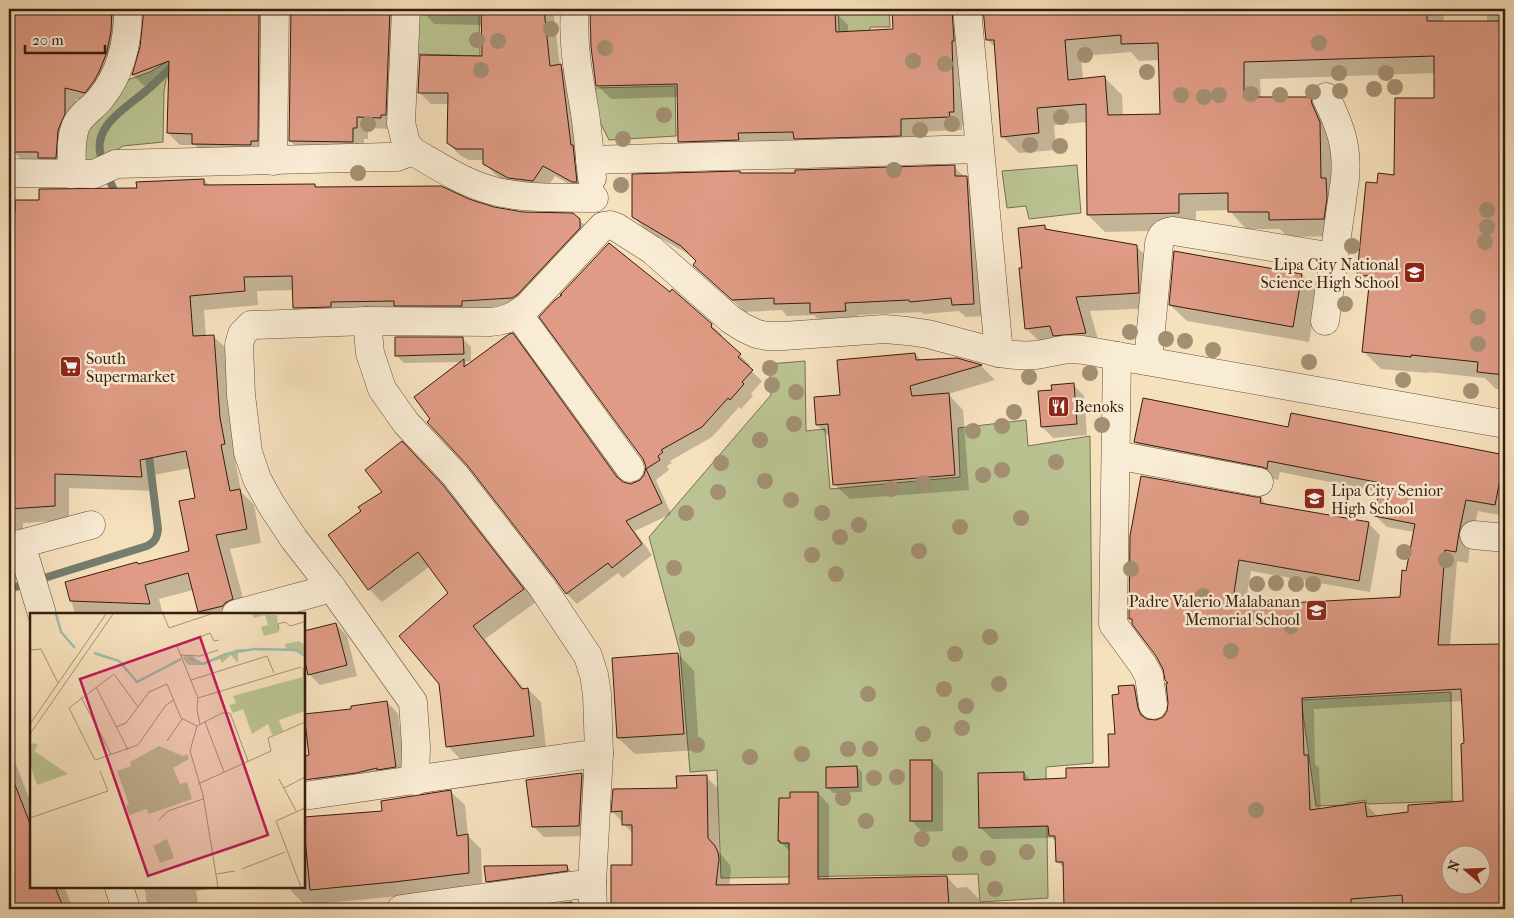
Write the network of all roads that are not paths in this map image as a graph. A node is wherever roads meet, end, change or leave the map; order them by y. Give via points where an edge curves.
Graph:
1 (128, 9) edge
2 (275, 9) edge
3 (406, 9) edge
4 (574, 9) edge
5 (967, 9) edge
6 (1326, 97) dead end
7 (979, 149) junction
8 (412, 151) junction
9 (590, 160) junction
10 (273, 161) junction
11 (94, 171) junction
12 (9, 173) edge
13 (594, 198) junction
14 (603, 226) junction
15 (1334, 257) junction
16 (518, 314) junction
17 (367, 320) junction
18 (1324, 321) dead end
19 (998, 353) junction
20 (1117, 356) junction
21 (1148, 361) junction
22 (1505, 424) edge
23 (1116, 455) junction
24 (630, 468) dead end
25 (1259, 482) dead end
26 (91, 525) dead end
27 (1474, 535) dead end
28 (1505, 538) edge
29 (19, 552) edge
30 (332, 588) junction
31 (40, 605) edge
32 (240, 613) edge
33 (1153, 706) dead end
34 (599, 753) junction
35 (415, 781) junction
36 (305, 796) edge
37 (119, 888) edge
38 (593, 896) edge
39 (126, 909) edge
40 (401, 909) edge

1 - 11 street via 126,43 116,75 99,100 80,118 72,138
2 - 10 street
3 - 8 street via 401,123 406,143
4 - 9 street via 573,28
5 - 7 street
6 - 15 street via 1341,130 1346,157
7 - 9 street
7 - 19 street
8 - 10 street via 387,157
8 - 13 street via 471,184 492,191 522,196
9 - 13 street
10 - 11 street
11 - 12 street
13 - 14 street
14 - 16 street
14 - 19 street via 616,226 642,242 730,319 757,334 783,336 885,329 928,334
15 - 18 street
15 - 21 street via 1165,233 1159,244
16 - 17 street via 490,322
16 - 24 street
17 - 30 street via 251,325 242,334 239,345 248,452 257,479 288,530
17 - 34 street via 370,352 382,389 406,423 455,475 542,587 588,656 594,675
19 - 20 street via 1028,356 1075,349
20 - 21 street
20 - 23 street
21 - 22 street
23 - 25 street
23 - 33 street via 1113,624 1149,676
26 - 29 street
27 - 28 street
29 - 31 street
30 - 32 street
30 - 35 street via 413,702
34 - 35 street
34 - 38 street
35 - 36 street
37 - 39 street
38 - 40 street

